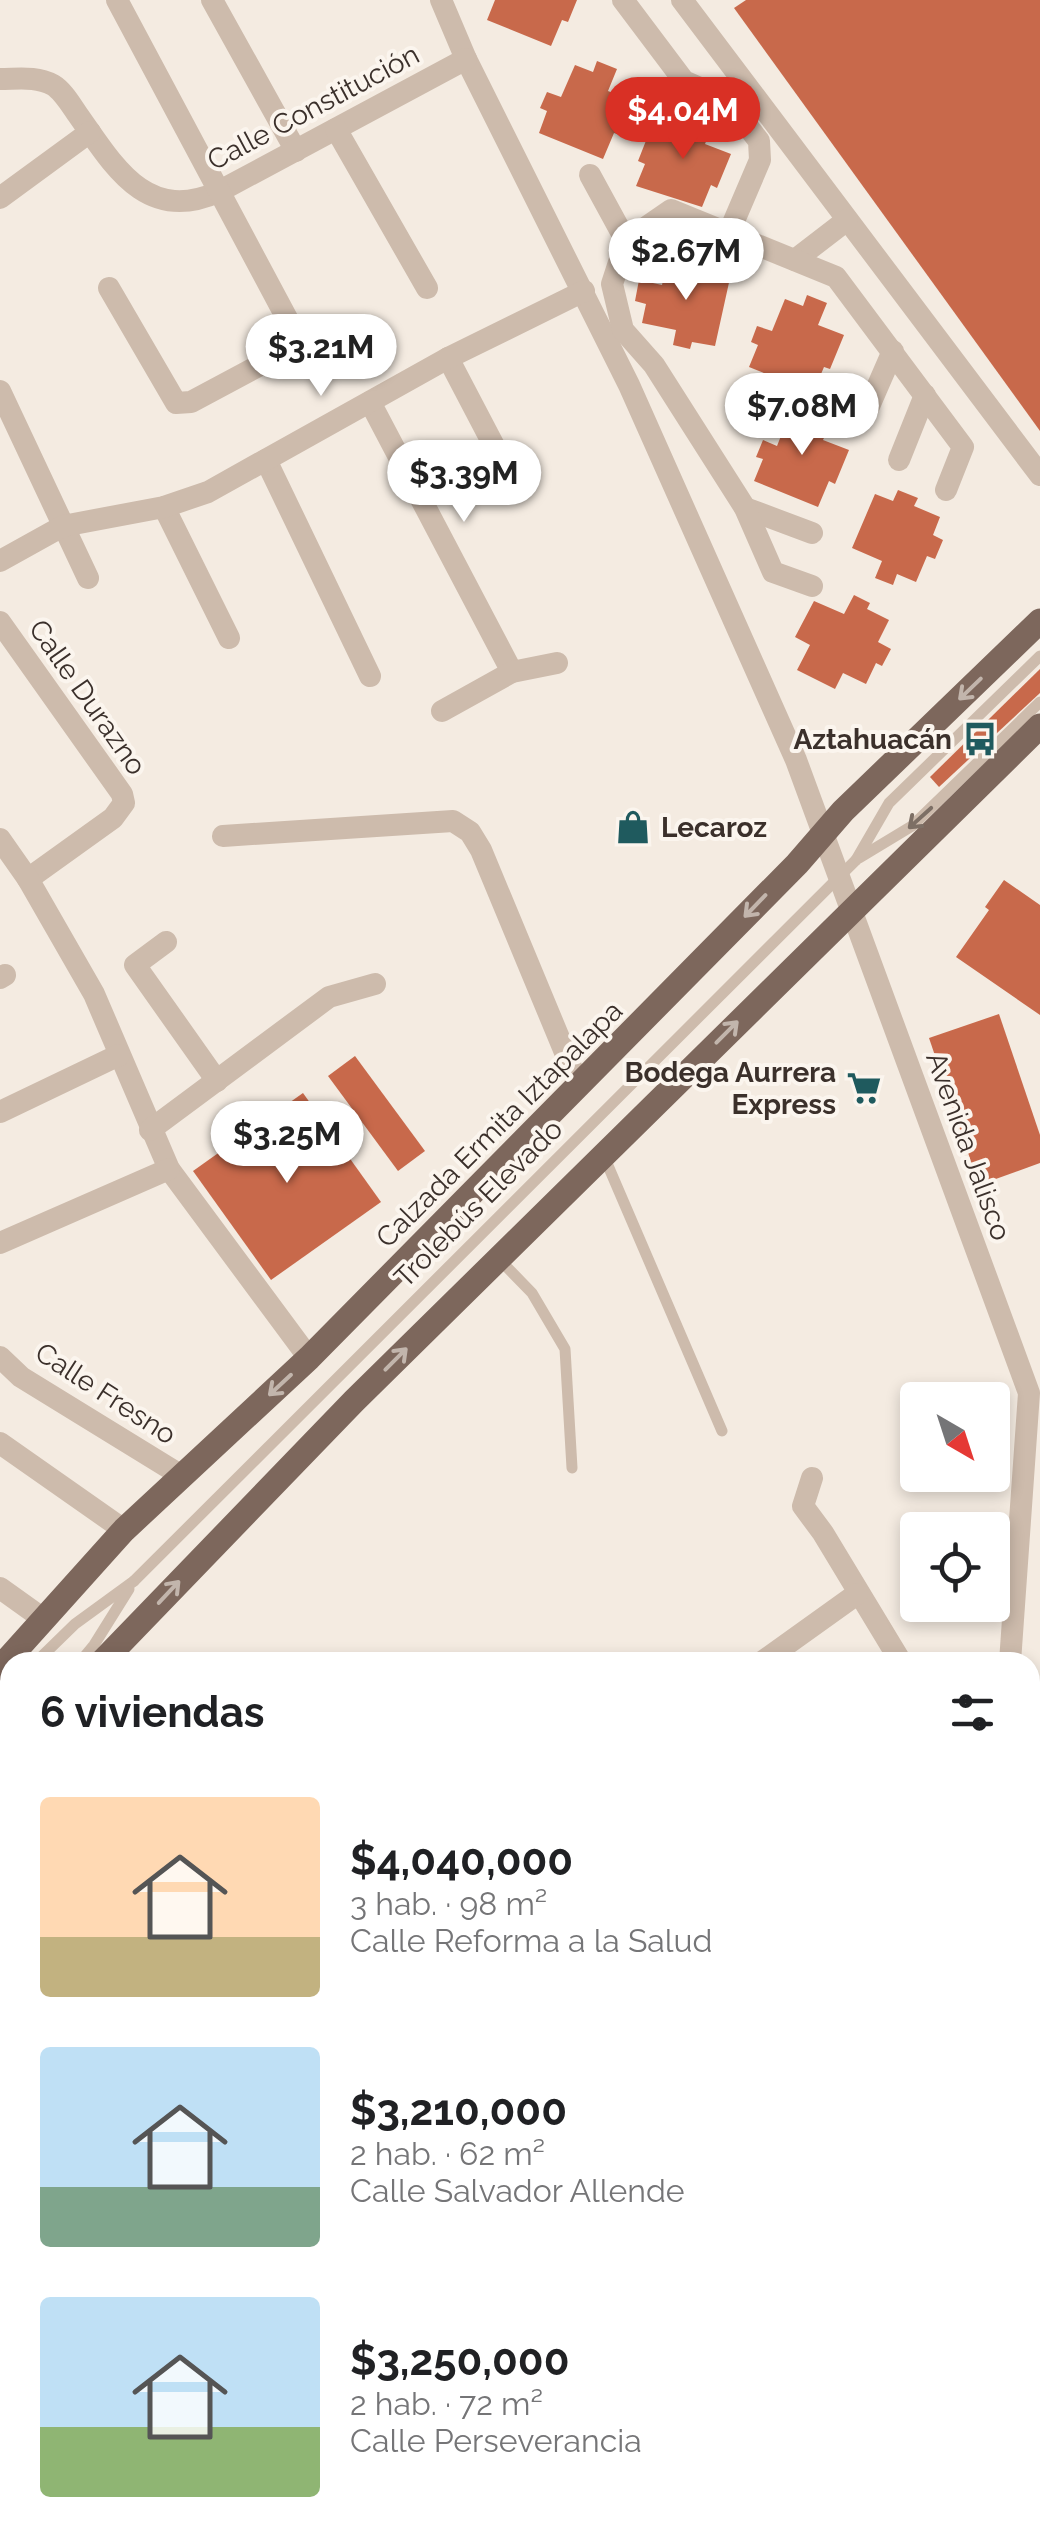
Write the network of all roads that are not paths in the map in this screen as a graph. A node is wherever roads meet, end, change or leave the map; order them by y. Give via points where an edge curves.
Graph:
1 (117, 0) edge
2 (212, 0) edge
3 (441, 0) edge
4 (623, 0) edge
5 (682, 0) edge
6 (466, 59) junction
7 (0, 80) edge
8 (336, 129) junction
9 (90, 132) junction
10 (296, 151) junction
11 (590, 175) dead end
12 (218, 192) junction
13 (0, 198) edge
14 (847, 220) junction
15 (728, 235) junction
16 (626, 241) junction
17 (795, 260) junction
18 (108, 288) dead end
19 (427, 288) dead end
20 (584, 291) junction
21 (893, 351) junction
22 (448, 358) junction
23 (0, 390) edge
24 (925, 395) junction
25 (370, 402) junction
26 (866, 414) dead end
27 (266, 460) junction
28 (899, 460) dead end
29 (1040, 475) edge
30 (514, 484) dead end
31 (946, 490) dead end
32 (164, 507) junction
33 (745, 508) junction
34 (63, 526) junction
35 (812, 533) dead end
36 (0, 560) edge
37 (88, 578) dead end
38 (812, 586) dead end
39 (1040, 621) edge
40 (0, 622) edge
41 (229, 638) dead end
42 (1040, 656) edge
43 (557, 663) dead end
44 (512, 672) junction
45 (370, 676) dead end
46 (1040, 702) edge
47 (442, 711) dead end
48 (1040, 726) edge
49 (223, 836) dead end
50 (822, 836) junction
51 (0, 839) edge
52 (856, 860) junction
53 (28, 879) junction
54 (850, 911) junction
55 (166, 942) dead end
56 (375, 984) dead end
57 (119, 1054) junction
58 (217, 1081) junction
59 (578, 1086) junction
60 (0, 1112) edge
61 (150, 1130) junction
62 (603, 1154) junction
63 (169, 1169) junction
64 (0, 1243) edge
65 (498, 1258) junction
66 (0, 1357) edge
67 (309, 1358) junction
68 (1034, 1385) edge
69 (1040, 1423) edge
70 (722, 1431) dead end
71 (0, 1443) edge
72 (572, 1468) dead end
73 (182, 1476) junction
74 (812, 1478) dead end
75 (124, 1530) junction
76 (134, 1581) junction
77 (0, 1588) edge
78 (857, 1594) junction
79 (42, 1618) junction
80 (13, 1652) edge
81 (46, 1652) edge
82 (89, 1652) edge
83 (111, 1652) edge
84 (776, 1652) edge
85 (895, 1652) edge
86 (1011, 1652) edge

1 - 12 street
2 - 10 street
3 - 6 street, Avenida Jalisco
4 - 15 street via 684,81 728,100 759,141 760,160
5 - 14 street
6 - 8 street, Calle Constitución
6 - 20 street, Avenida Jalisco
7 - 9 street, Calle Constitución via 37,78 57,87
8 - 10 street, Calle Constitución
8 - 19 street
9 - 12 street, Calle Constitución via 132,185 154,198 180,202
9 - 13 street
10 - 12 street, Calle Constitución
11 - 16 street
12 - 18 street via 291,326 290,347 191,402 176,402
14 - 17 street
14 - 29 street
15 - 16 street via 671,210
15 - 17 street
16 - 33 street via 612,284 623,330 654,365
17 - 21 street via 842,282
20 - 22 street
20 - 50 street, Avenida Jalisco via 796,760
21 - 24 street
21 - 26 street
22 - 25 street
22 - 30 street
23 - 34 street
24 - 28 street
24 - 31 street via 963,447
25 - 27 street
25 - 44 street
27 - 32 street
27 - 45 street
32 - 34 street
32 - 41 street
33 - 35 street
33 - 38 street via 773,572
34 - 36 street
34 - 37 street
39 -> 50 main road, Calzada Ermita Iztapalapa
40 - 53 street, Calle Durazno via 124,803
42 - 52 lane, Trolebús Elevado via 890,803
43 - 44 street
44 - 47 street
46 -> 52 lane, Trolebús Elevado via 912,826
48 - 54 main road
49 - 59 street via 453,821 470,832
50 - 54 street, Avenida Jalisco
50 -> 59 main road, Calzada Ermita Iztapalapa
51 - 53 street
52 - 76 lane, Trolebús Elevado, bridge
53 - 57 street via 94,994
62 -> 54 main road
54 - 68 street, Avenida Jalisco
55 - 58 street via 135,966
56 - 58 street via 330,997
57 - 60 street
57 - 61 street
58 - 61 street
59 - 67 main road, Calzada Ermita Iztapalapa
61 - 63 street
62 - 65 main road
62 - 70 lane
63 - 64 street
63 - 67 street
65 - 72 lane via 532,1293 565,1349
83 -> 65 main road
66 - 73 street, Calle Fresno via 21,1377
67 -> 73 main road, Calzada Ermita Iztapalapa
68 - 69 street
68 - 86 street, Avenida Jalisco
71 - 75 street
73 - 75 main road, Calzada Ermita Iztapalapa
74 - 78 street via 802,1506
75 - 79 main road, Calzada Ermita Iztapalapa
76 - 81 lane, Trolebús Elevado
76 - 82 lane, Trolebús Elevado
77 - 79 street
78 - 84 street
78 - 85 street
79 - 80 main road, Calzada Ermita Iztapalapa

